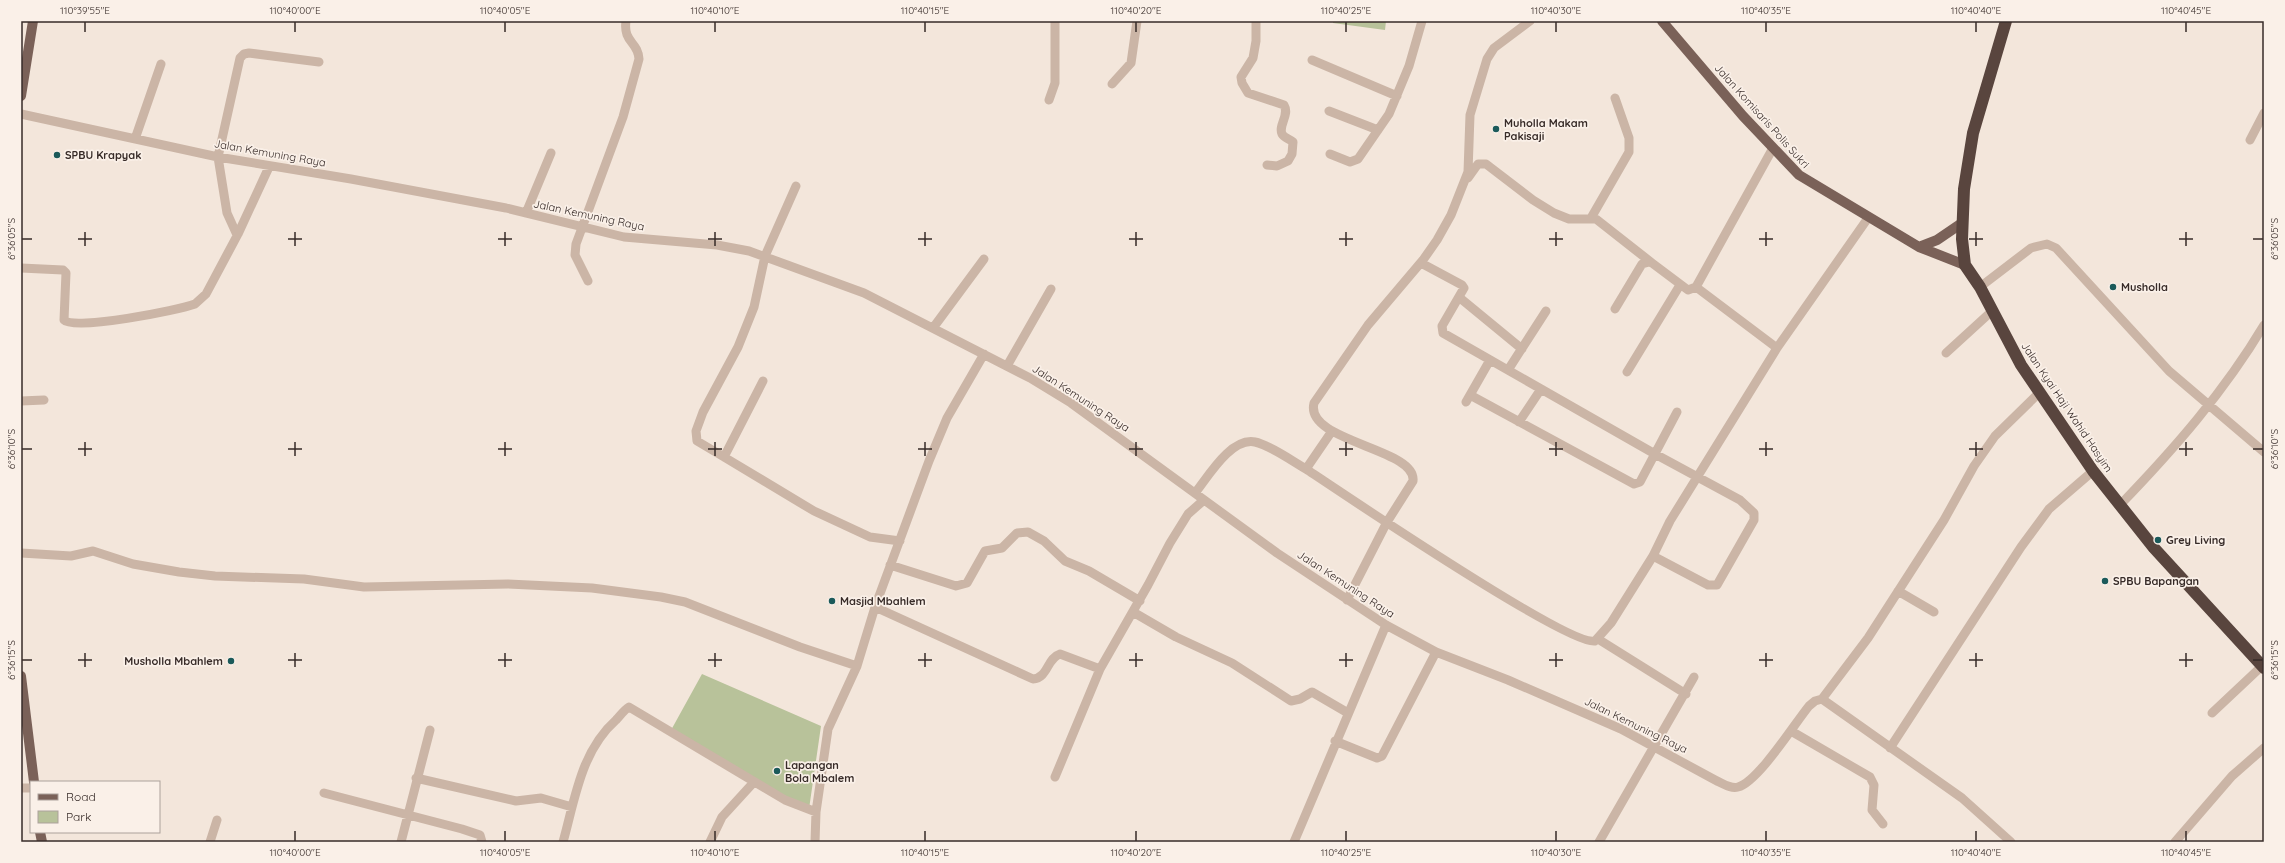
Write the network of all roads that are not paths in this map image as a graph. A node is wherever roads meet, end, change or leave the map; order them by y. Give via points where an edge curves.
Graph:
1 (33, 21) edge
2 (626, 21) edge
3 (1055, 21) edge
4 (1137, 21) edge
5 (1256, 21) edge
6 (1422, 21) edge
7 (1530, 21) edge
8 (1662, 21) edge
9 (2004, 21) edge
10 (1312, 60) dead end
11 (319, 62) dead end
12 (161, 64) dead end
13 (1112, 84) dead end
14 (21, 96) edge
15 (1397, 96) junction
16 (1615, 98) dead end
17 (1050, 100) dead end
18 (1329, 111) dead end
19 (2264, 113) edge
20 (21, 114) edge
21 (1378, 130) junction
22 (135, 139) junction
23 (2250, 140) dead end
24 (1773, 148) junction
25 (551, 153) dead end
26 (1330, 154) dead end
27 (218, 157) junction
28 (270, 166) junction
29 (1267, 166) dead end
30 (1465, 182) junction
31 (796, 186) dead end
32 (526, 213) junction
33 (1591, 218) junction
34 (1868, 218) junction
35 (1962, 223) junction
36 (583, 227) junction
37 (237, 235) junction
38 (1919, 247) junction
39 (765, 256) junction
40 (984, 259) dead end
41 (1421, 263) junction
42 (1652, 263) junction
43 (1965, 265) junction
44 (21, 268) edge
45 (588, 281) dead end
46 (1680, 285) junction
47 (1696, 287) junction
48 (1980, 287) junction
49 (1051, 289) dead end
50 (1460, 298) junction
51 (1615, 309) dead end
52 (1546, 311) dead end
53 (1992, 311) junction
54 (2264, 325) edge
55 (933, 328) junction
56 (1777, 348) junction
57 (1522, 349) junction
58 (1946, 353) dead end
59 (984, 354) junction
60 (1490, 360) junction
61 (1007, 366) junction
62 (1508, 370) junction
63 (1627, 372) dead end
64 (763, 381) dead end
65 (1541, 389) junction
66 (2040, 392) junction
67 (44, 400) dead end
68 (21, 401) edge
69 (2210, 405) junction
70 (1677, 412) dead end
71 (1519, 422) junction
72 (1332, 431) junction
73 (2264, 452) edge
74 (1655, 454) junction
75 (724, 457) junction
76 (1306, 469) junction
77 (2093, 471) junction
78 (1697, 477) junction
79 (1195, 493) junction
80 (1204, 500) junction
81 (2120, 505) junction
82 (1387, 522) junction
83 (900, 541) junction
84 (21, 554) edge
85 (1653, 556) junction
86 (890, 565) junction
87 (1898, 591) junction
88 (1347, 600) junction
89 (1140, 601) junction
90 (875, 607) junction
91 (1132, 612) junction
92 (1934, 612) dead end
93 (1386, 625) junction
94 (1598, 639) junction
95 (1436, 652) junction
96 (857, 666) junction
97 (2263, 667) edge
98 (1100, 669) junction
99 (21, 676) edge
100 (1694, 677) dead end
101 (1686, 694) junction
102 (1822, 699) junction
103 (1348, 713) junction
104 (2212, 713) dead end
105 (430, 730) dead end
106 (1791, 731) junction
107 (1336, 741) junction
108 (1655, 746) junction
109 (1890, 748) junction
110 (2264, 748) edge
111 (1055, 777) dead end
112 (416, 778) junction
113 (34, 781) edge
114 (754, 782) junction
115 (324, 793) dead end
116 (572, 807) junction
117 (816, 812) junction
118 (409, 816) junction
119 (217, 820) dead end
120 (1883, 824) dead end
121 (210, 842) edge
122 (400, 842) edge
123 (482, 842) edge
124 (563, 842) edge
125 (710, 842) edge
126 (816, 842) edge
127 (1294, 842) edge
128 (1599, 842) edge
129 (2011, 842) edge
130 (2175, 842) edge

1 - 14 main road
2 - 36 street via 626,36 637,49 639,59 623,117
3 - 17 street via 1055,83
4 - 13 street via 1131,63
5 - 29 street via 1255,47 1241,77 1242,83 1248,93 1284,105 1286,111 1282,132 1284,137 1293,142 1288,161 1277,166
6 - 15 street
7 - 30 street via 1494,48 1487,59 1470,115 1469,160
8 - 24 main road, Jalan Komisaris Polis Sukri
9 - 35 highway via 1973,133 1964,189
10 - 15 street
11 - 27 street via 244,54 240,58
12 - 22 street
15 - 21 street
16 - 33 street via 1629,138 1629,152
18 - 21 street
19 - 23 street
20 - 22 street, Jalan Kemuning Raya
21 - 26 street via 1354,162
22 - 27 street, Jalan Kemuning Raya
24 - 34 main road, Jalan Komisaris Polis Sukri via 1799,175
24 - 47 street
25 - 32 street
27 - 28 street, Jalan Kemuning Raya
27 - 37 street via 227,212
28 - 32 street, Jalan Kemuning Raya
28 - 37 street
30 - 33 street via 1478,164 1486,164 1554,213 1569,219
30 - 41 street via 1451,215
31 - 39 street
32 - 36 street, Jalan Kemuning Raya
33 - 42 street via 1622,238
34 - 38 main road, Jalan Komisaris Polis Sukri
34 - 56 street
35 - 38 main road via 1937,240
35 - 43 highway
36 - 39 street, Jalan Kemuning Raya via 630,238 718,245 749,250
36 - 45 street via 576,244 575,255
37 - 44 street via 206,294 198,302 109,321 75,325 67,323 64,320 66,273 63,270
38 - 43 main road, Jalan Komisaris Polis Sukri
39 - 55 street, Jalan Kemuning Raya via 864,293
39 - 75 street via 754,307 738,347 702,412 696,431 697,441
40 - 55 street
41 - 50 street via 1462,285 1464,289
41 - 72 street via 1368,325 1314,403 1317,418
42 - 46 street
42 - 51 street via 1642,264
43 - 48 highway, Jalan Kyai Haji Wahid Hasyim
46 - 47 street via 1690,290
46 - 63 street
47 - 56 street
48 - 53 highway, Jalan Kyai Haji Wahid Hasyim
48 - 69 street via 2031,248 2041,245 2052,246 2074,266 2169,371
49 - 61 street
50 - 57 street
50 - 60 street via 1443,324 1443,332
52 - 57 street
53 - 58 street
53 - 66 highway, Jalan Kyai Haji Wahid Hasyim via 2021,365
54 - 69 street via 2238,368
55 - 59 street, Jalan Kemuning Raya
56 - 78 street
57 - 62 street
59 - 61 street, Jalan Kemuning Raya
59 - 83 street via 947,418
60 - 62 street
60 - 71 street via 1468,398
61 - 79 street, Jalan Kemuning Raya via 1071,403
62 - 65 street
64 - 75 street
65 - 71 street
65 - 74 street
66 - 77 highway, Jalan Kyai Haji Wahid Hasyim
66 - 87 street, Jalan Kemuning Raya via 1995,436
67 - 68 street
69 - 73 street
69 - 81 street
70 - 74 street
71 - 74 street via 1634,484 1640,482
72 - 76 street
72 - 82 street via 1410,468 1414,476 1413,481
74 - 78 street
75 - 83 street via 814,511 870,537
76 - 79 street via 1262,444 1244,442 1229,450
76 - 82 street
77 - 81 highway, Jalan Kyai Haji Wahid Hasyim
77 - 109 street via 2049,509 2021,547
78 - 85 street via 1670,521
78 - 85 street via 1740,500 1754,513 1754,520 1728,568 1720,581 1713,586
79 - 80 street, Jalan Kemuning Raya
80 - 88 street, Jalan Kemuning Raya
80 - 89 street via 1188,514 1173,537
81 - 97 highway, Jalan Kyai Haji Wahid Hasyim via 2154,548
82 - 88 street
82 - 94 street via 1483,585 1589,642
83 - 86 street
84 - 96 street via 71,556 94,551 132,564 179,572 304,579 364,587 508,584 592,588 650,595 685,602 800,647
85 - 94 street via 1611,624
86 - 89 street via 956,586 967,583 985,551 1002,548 1017,533 1028,532 1044,541 1065,562 1089,571
86 - 90 street
87 - 92 street
87 - 102 street, Jalan Kemuning Raya via 1852,661
88 - 93 street, Jalan Kemuning Raya
89 - 91 street
90 - 96 street
90 - 98 street via 1033,679 1042,676 1055,656 1060,654
91 - 98 street
91 - 103 street via 1176,637 1245,670 1276,693 1296,701 1312,692
93 - 95 street, Jalan Kemuning Raya
93 - 103 street
94 - 101 street
95 - 107 street via 1382,756 1377,758
95 - 108 street, Jalan Kemuning Raya via 1508,680
96 - 117 street via 826,736
97 - 104 street
98 - 111 street
99 - 113 main road
100 - 101 street
101 - 108 street
102 - 106 street, Jalan Kemuning Raya via 1809,706
102 - 109 street
103 - 107 street
105 - 112 street
106 - 108 street, Jalan Kemuning Raya via 1750,780 1735,787 1717,781
106 - 120 street via 1870,777 1874,785 1872,810
107 - 127 street
108 - 128 street
109 - 129 street via 1962,798
110 - 130 street via 2232,776
112 - 116 street via 516,800 541,798
112 - 118 street
114 - 116 street via 629,707 594,744
114 - 117 street via 785,800
114 - 125 street via 722,817
115 - 118 street
116 - 124 street
117 - 126 street
118 - 122 street
118 - 123 street via 475,833 480,835
119 - 121 street

